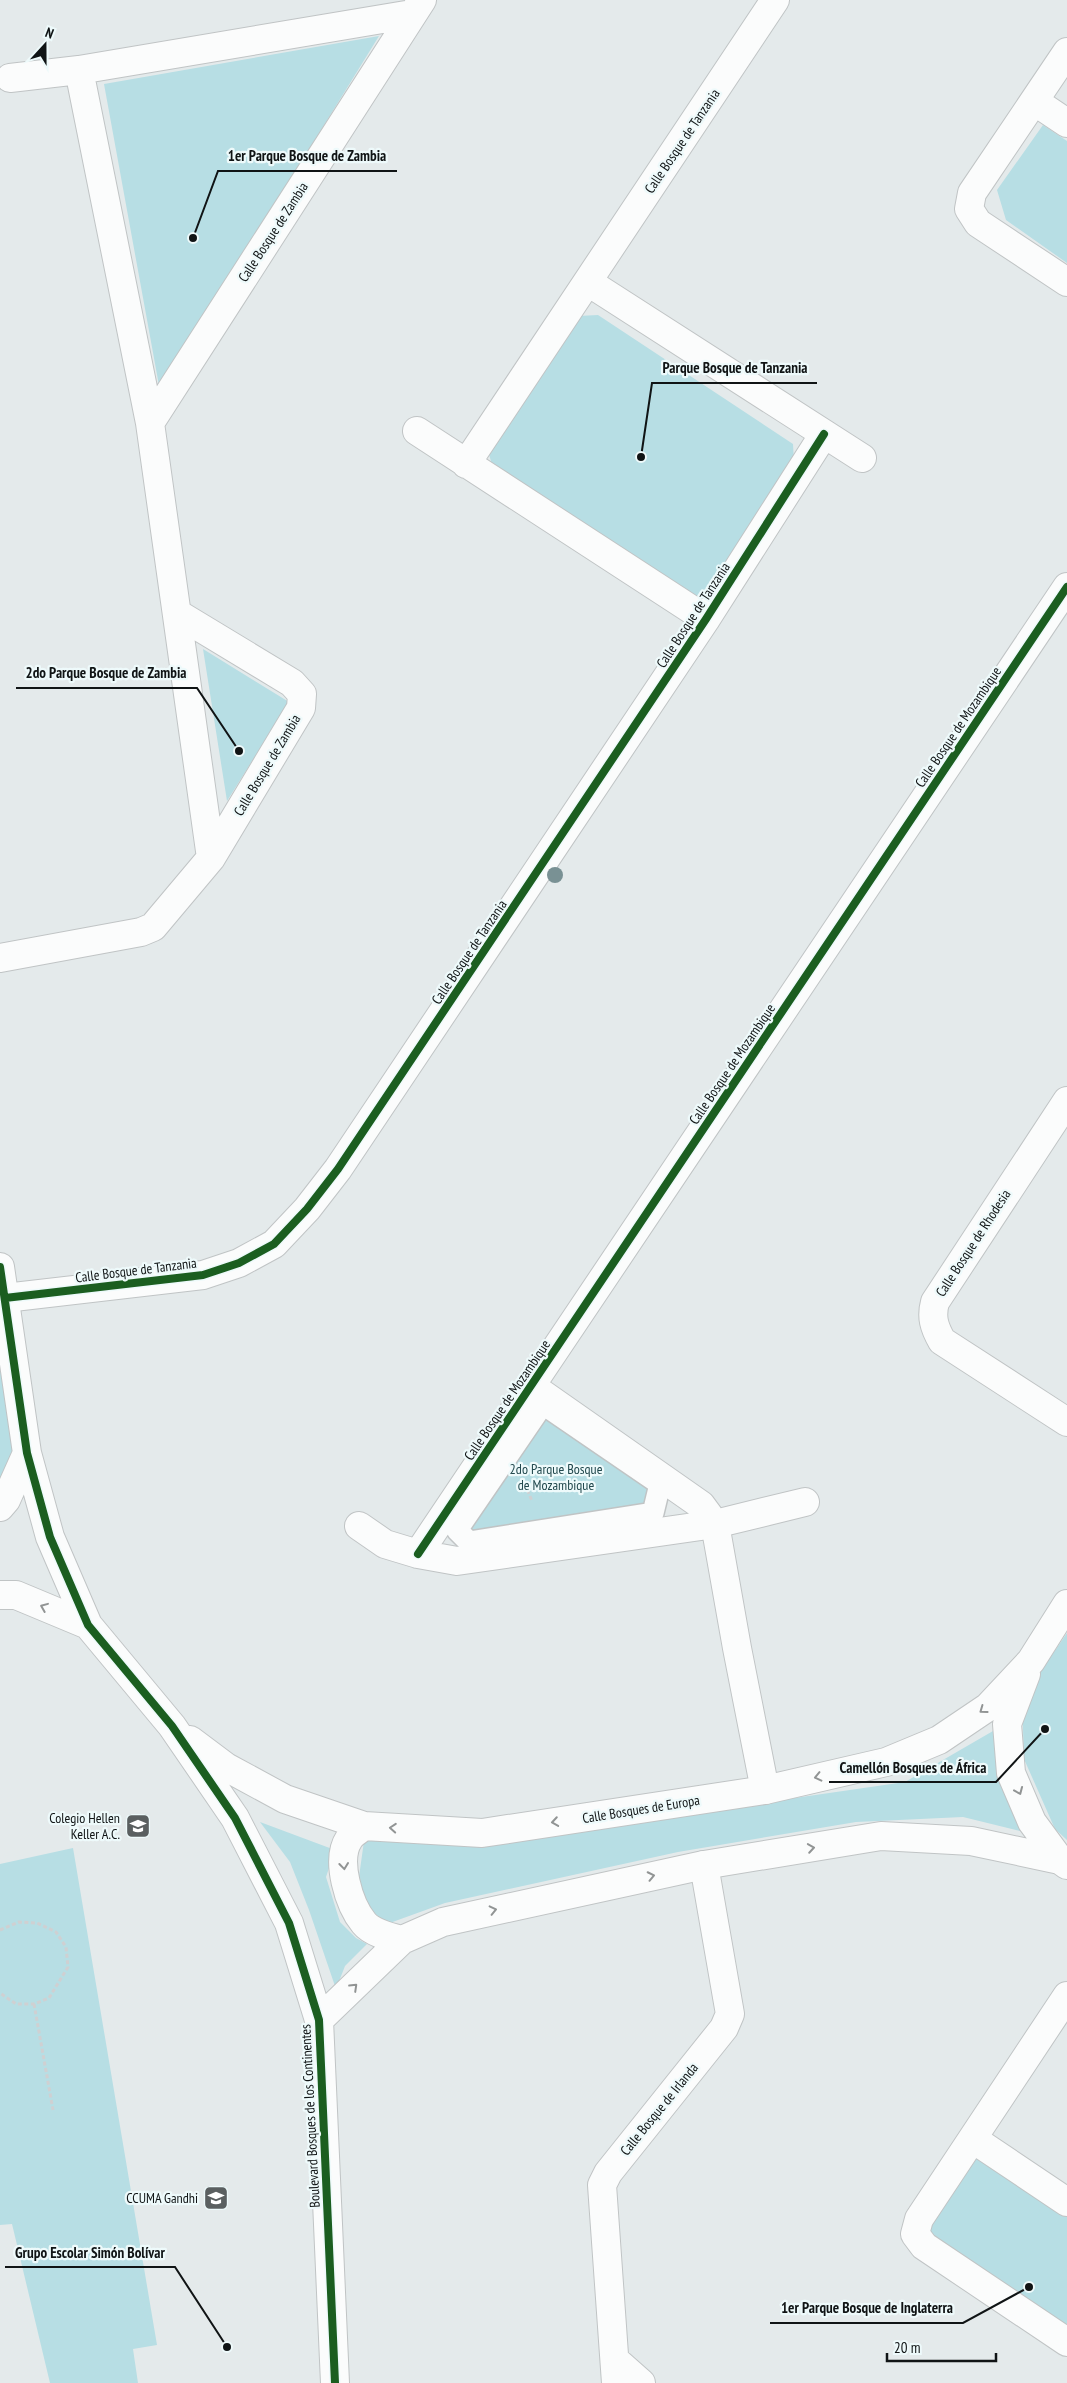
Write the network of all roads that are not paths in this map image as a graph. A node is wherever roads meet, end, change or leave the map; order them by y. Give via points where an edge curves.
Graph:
1 (775, 0) edge
2 (417, 7) edge
3 (1067, 52) edge
4 (79, 70) junction
5 (10, 78) dead end
6 (1034, 101) junction
7 (1067, 123) edge
8 (588, 282) junction
9 (1067, 282) edge
10 (150, 423) junction
11 (417, 431) dead end
12 (824, 434) junction
13 (862, 458) dead end
14 (466, 464) junction
15 (1067, 587) edge
16 (178, 614) junction
17 (706, 619) junction
18 (211, 858) junction
19 (0, 958) edge
20 (1067, 1101) edge
21 (0, 1267) edge
22 (5, 1298) junction
23 (531, 1386) junction
24 (1067, 1422) edge
25 (27, 1454) junction
26 (506, 1456) joint
27 (805, 1502) dead end
28 (0, 1507) edge
29 (716, 1524) junction
30 (358, 1526) dead end
31 (418, 1554) junction
32 (0, 1595) edge
33 (1067, 1604) edge
34 (88, 1625) junction
35 (1031, 1661) junction
36 (172, 1726) junction
37 (765, 1790) junction
38 (364, 1826) junction
39 (1064, 1863) edge
40 (704, 1865) junction
41 (402, 1940) junction
42 (1067, 1996) edge
43 (319, 2020) junction
44 (973, 2139) junction
45 (1067, 2202) edge
46 (1067, 2342) edge
47 (616, 2372) edge
48 (335, 2383) edge
49 (641, 2383) edge

1 - 8 street, Calle Bosque de Tanzania
2 - 4 street, Calle Bosque de Zambia
2 - 10 street, Calle Bosque de Zambia
3 - 6 street
4 - 5 street, Calle Bosque de Zambia
4 - 10 street
6 - 7 street
6 - 9 street via 972,193 969,209 978,223
8 - 12 street
8 - 14 street, Calle Bosque de Tanzania
10 - 16 street
11 - 14 street, Calle Bosque de Tanzania
12 - 13 street
12 - 17 street, Calle Bosque de Tanzania
14 - 17 street, Calle Bosque de Tanzania
15 - 23 street, Calle Bosque de Mozambique
16 - 18 street
16 - 18 street, Calle Bosque de Zambia via 292,682 302,694 302,708
17 - 22 street, Calle Bosque de Tanzania via 338,1169 274,1244 239,1263 203,1275
18 - 19 street, Calle Bosque de Zambia via 157,923 147,930
20 - 24 street, Calle Bosque de Rhodesia via 935,1302 932,1312 942,1341
21 - 22 street, Boulevard Bosques de los Continentes
22 - 25 street, Boulevard Bosques de los Continentes
23 - 29 street, Calle Bosque de Mozambique via 701,1505
23 - 31 street, Calle Bosque de Mozambique
25 - 28 street
25 - 34 street, Boulevard Bosques de los Continentes via 50,1537
26 - 26 street via 457,1530 470,1542 653,1513 660,1484 543,1404
27 - 29 street
29 - 31 street via 457,1561
29 - 37 street, Calle Bosque de Mozambique
30 - 31 street via 385,1544
34 -> 32 street via 16,1595
33 - 35 street, Calle Bosques de Europa
34 - 36 street, Boulevard Bosques de los Continentes
35 -> 37 street, Calle Bosques de Europa via 988,1707 940,1740 886,1762
35 -> 39 street via 1008,1724 1011,1773 1032,1822
36 - 38 street, Calle Bosques de Europa via 226,1767 285,1799
36 - 43 street, Boulevard Bosques de los Continentes via 235,1818 289,1923
37 -> 38 street, Calle Bosques de Europa via 482,1833
38 -> 41 street via 349,1838 343,1854 348,1896 364,1924 384,1936
40 -> 39 street via 881,1836 972,1841
41 -> 40 street via 443,1922
40 - 47 street, Calle Bosque de Irlanda via 730,2014 724,2028 608,2173 602,2185
43 -> 41 street
42 - 44 street
43 - 48 street, Boulevard Bosques de los Continentes
44 - 45 street
44 - 46 street via 919,2219 915,2234 924,2246
47 - 49 street, Calle Bosque de Irlanda

